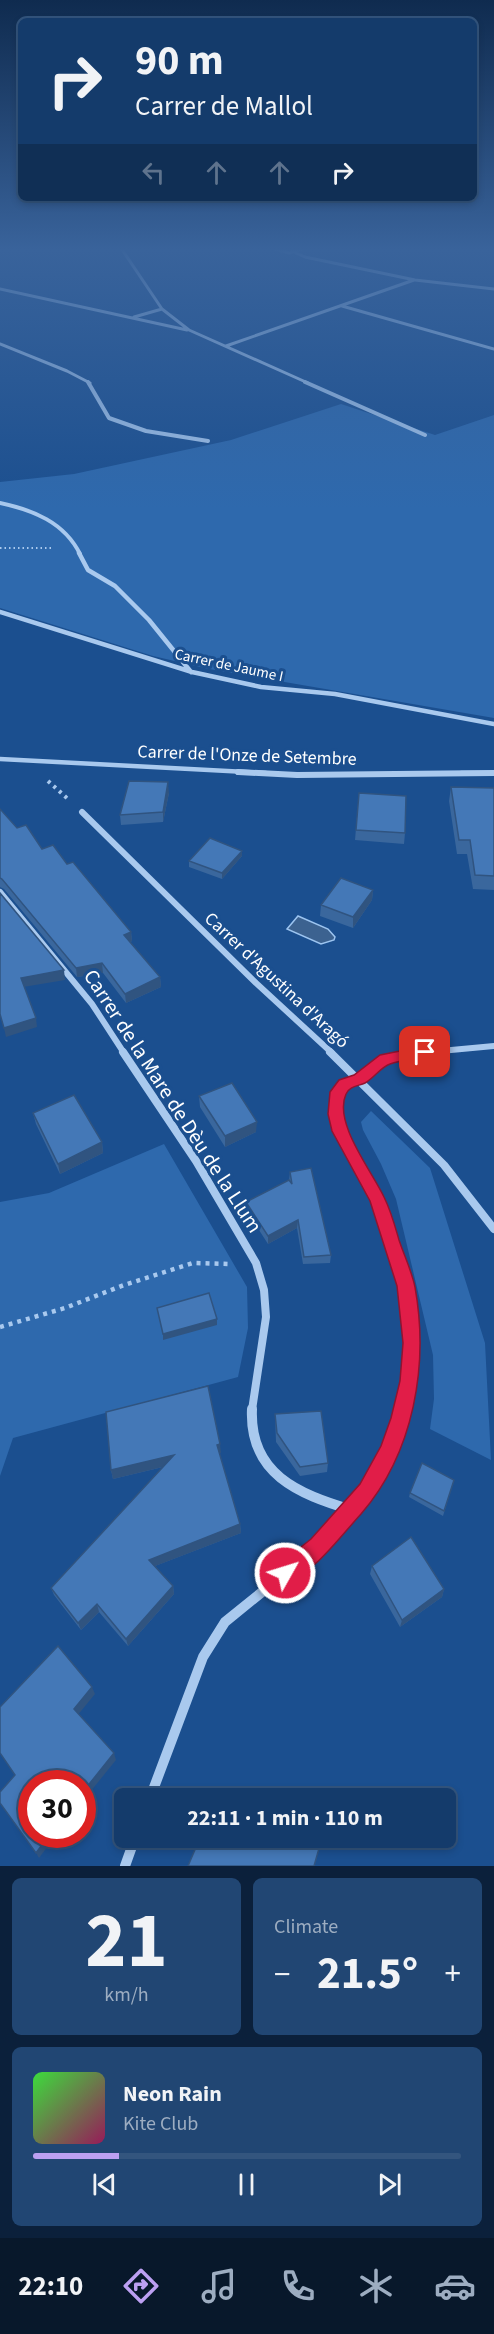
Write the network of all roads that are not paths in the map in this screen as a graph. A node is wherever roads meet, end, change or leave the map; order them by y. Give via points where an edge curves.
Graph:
1 (201, 335) edge
2 (257, 335) edge
3 (446, 335) edge
4 (0, 344) edge
5 (226, 346) junction
6 (494, 349) edge
7 (425, 435) dead end
8 (207, 441) dead end
9 (0, 503) edge
10 (0, 612) edge
11 (192, 672) junction
12 (494, 724) edge
13 (0, 759) edge
14 (494, 773) edge
15 (82, 812) road end
16 (0, 892) edge
17 (494, 1046) edge
18 (360, 1079) junction
19 (494, 1229) edge
20 (352, 1510) junction
21 (154, 1788) edge
22 (131, 1848) edge
23 (125, 1866) edge

1 - 5 street
2 - 5 street
3 - 6 street
4 - 8 street via 89,382 109,418 146,431
5 - 7 street
9 - 11 street via 29,509 59,526 88,570 115,586
10 - 11 street, Carrer de Jaume I
11 - 12 street, Carrer de Jaume I via 261,687 335,694
13 - 14 street, Carrer de l'Onze de Setembre via 297,774
15 - 18 street, Carrer d'Agustina d'Aragó
16 - 20 street, Carrer de la Mare de Dèu de la Llum via 92,1004 196,1161 256,1263 266,1317 253,1437 262,1455 281,1481 320,1501
17 - 18 street via 385,1059
18 - 19 street, Carrer d'Agustina d'Aragó via 444,1165
18 - 20 street via 345,1084 338,1092 336,1114 340,1131 378,1200 400,1266 409,1307 412,1356 401,1418 367,1491
20 - 21 street via 319,1546 225,1622 203,1657
22 - 23 street

